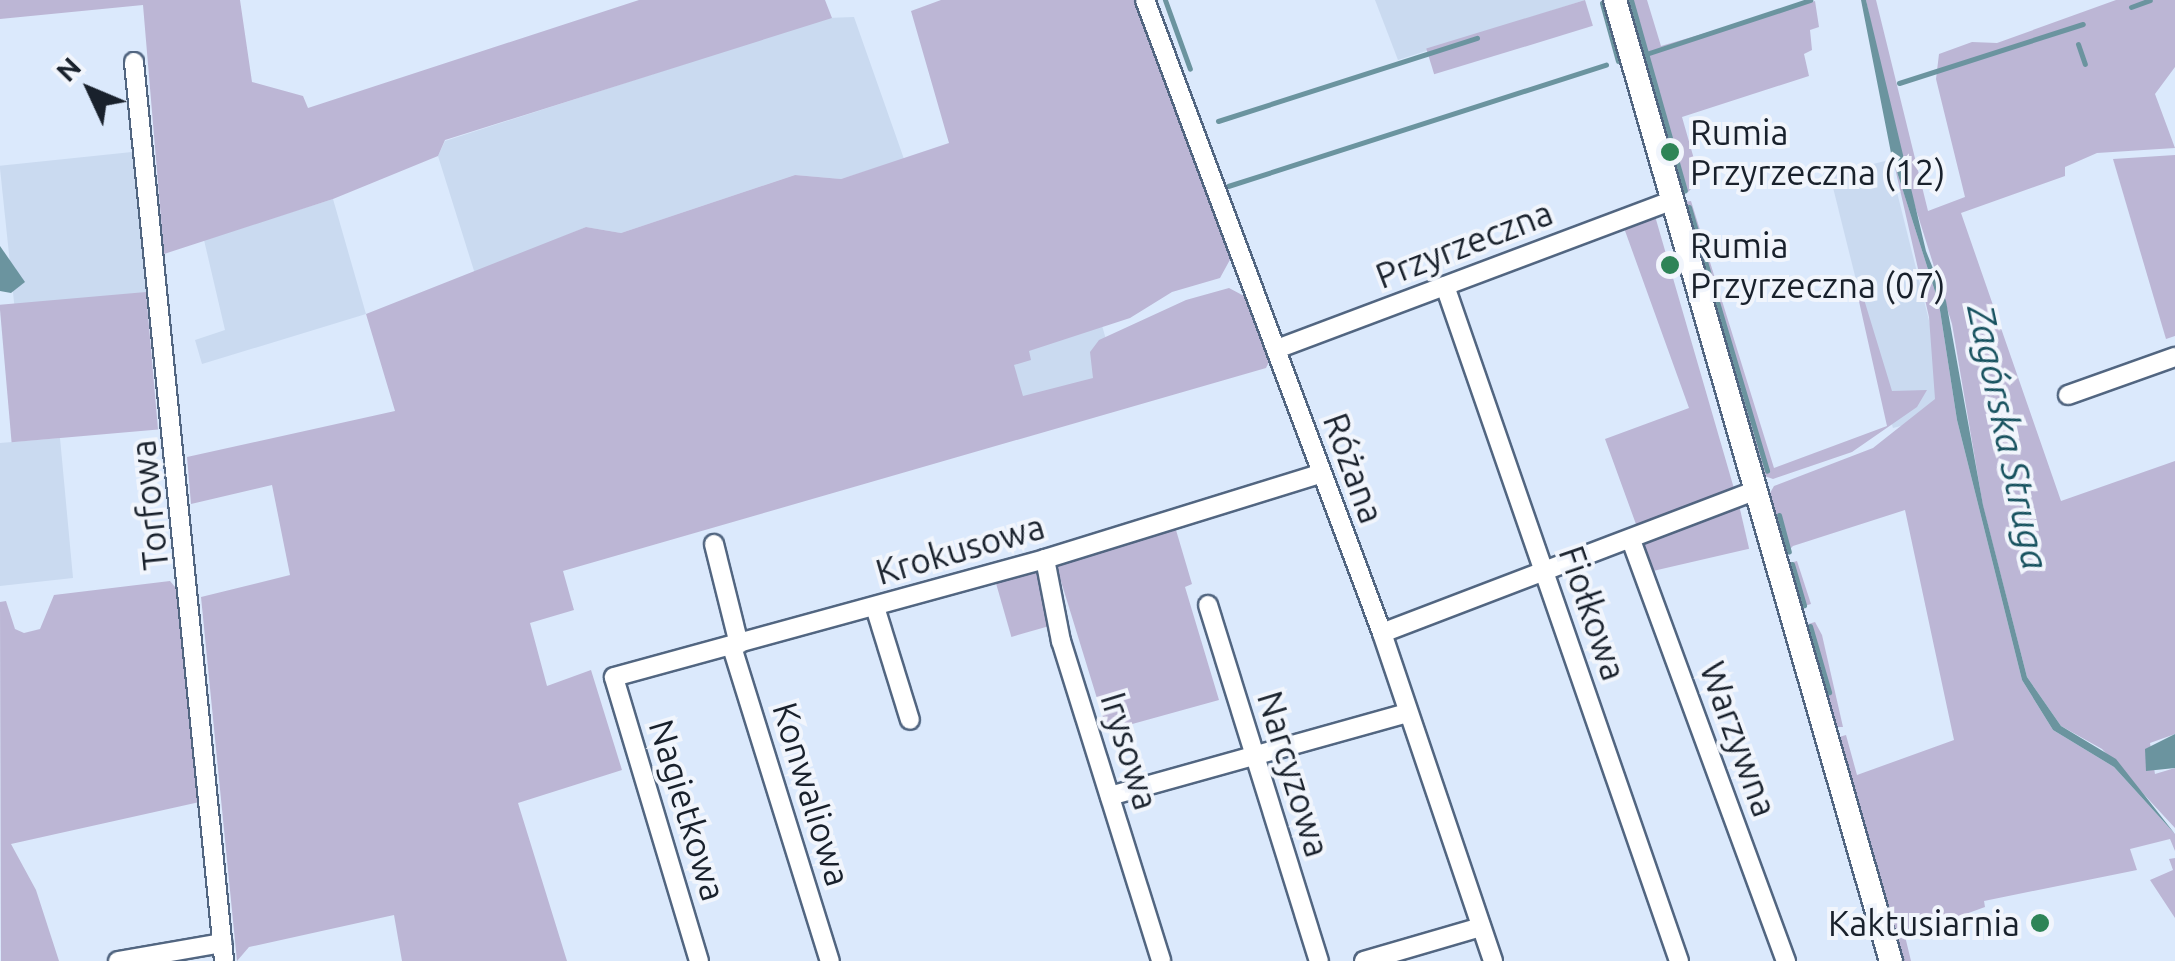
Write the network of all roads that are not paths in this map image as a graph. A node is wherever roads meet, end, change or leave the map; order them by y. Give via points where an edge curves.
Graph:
1 (1145, 0) edge
2 (1615, 0) edge
3 (134, 62) dead end
4 (1674, 200) junction
5 (1445, 286) junction
6 (1277, 349) junction
7 (2175, 357) edge
8 (2068, 395) dead end
9 (1320, 474) junction
10 (1756, 490) junction
11 (1630, 540) junction
12 (714, 544) dead end
13 (1044, 559) junction
14 (1544, 572) junction
15 (1208, 605) dead end
16 (876, 606) junction
17 (1382, 633) junction
18 (736, 645) junction
19 (614, 677) joint
20 (1407, 714) junction
21 (910, 720) dead end
22 (1252, 756) junction
23 (1110, 796) junction
24 (1481, 927) junction
25 (223, 952) edge
26 (118, 961) edge
27 (700, 961) edge
28 (830, 961) edge
29 (1161, 961) edge
30 (1319, 961) edge
31 (1364, 961) edge
32 (1493, 961) edge
33 (1679, 961) edge
34 (1786, 961) edge
35 (1891, 961) edge

1 - 6 street, Różana
2 - 4 street
3 - 25 street, Torfowa
4 - 5 street, Przyrzeczna
4 - 10 street
5 - 6 street, Przyrzeczna
5 - 14 street, Fiołkowa
6 - 9 street, Różana
7 - 8 street
9 - 13 street, Krokusowa
9 - 17 street, Różana
10 - 11 street
10 - 35 street
11 - 14 street
11 - 34 street, Warzywna
12 - 18 street, Konwaliowa
13 - 16 street, Krokusowa
13 - 23 street, Irysowa via 1061,641
14 - 17 street
14 - 33 street, Fiołkowa
15 - 22 street, Narcyzowa
16 - 18 street, Krokusowa
16 - 21 street
17 - 20 street, Różana
18 - 19 street, Krokusowa
18 - 28 street, Konwaliowa
19 - 27 street, Nagietkowa
20 - 22 street
20 - 24 street, Różana
22 - 23 street
22 - 30 street, Narcyzowa
23 - 29 street, Irysowa
24 - 31 street
24 - 32 street, Różana
25 - 26 street, Torfowa

